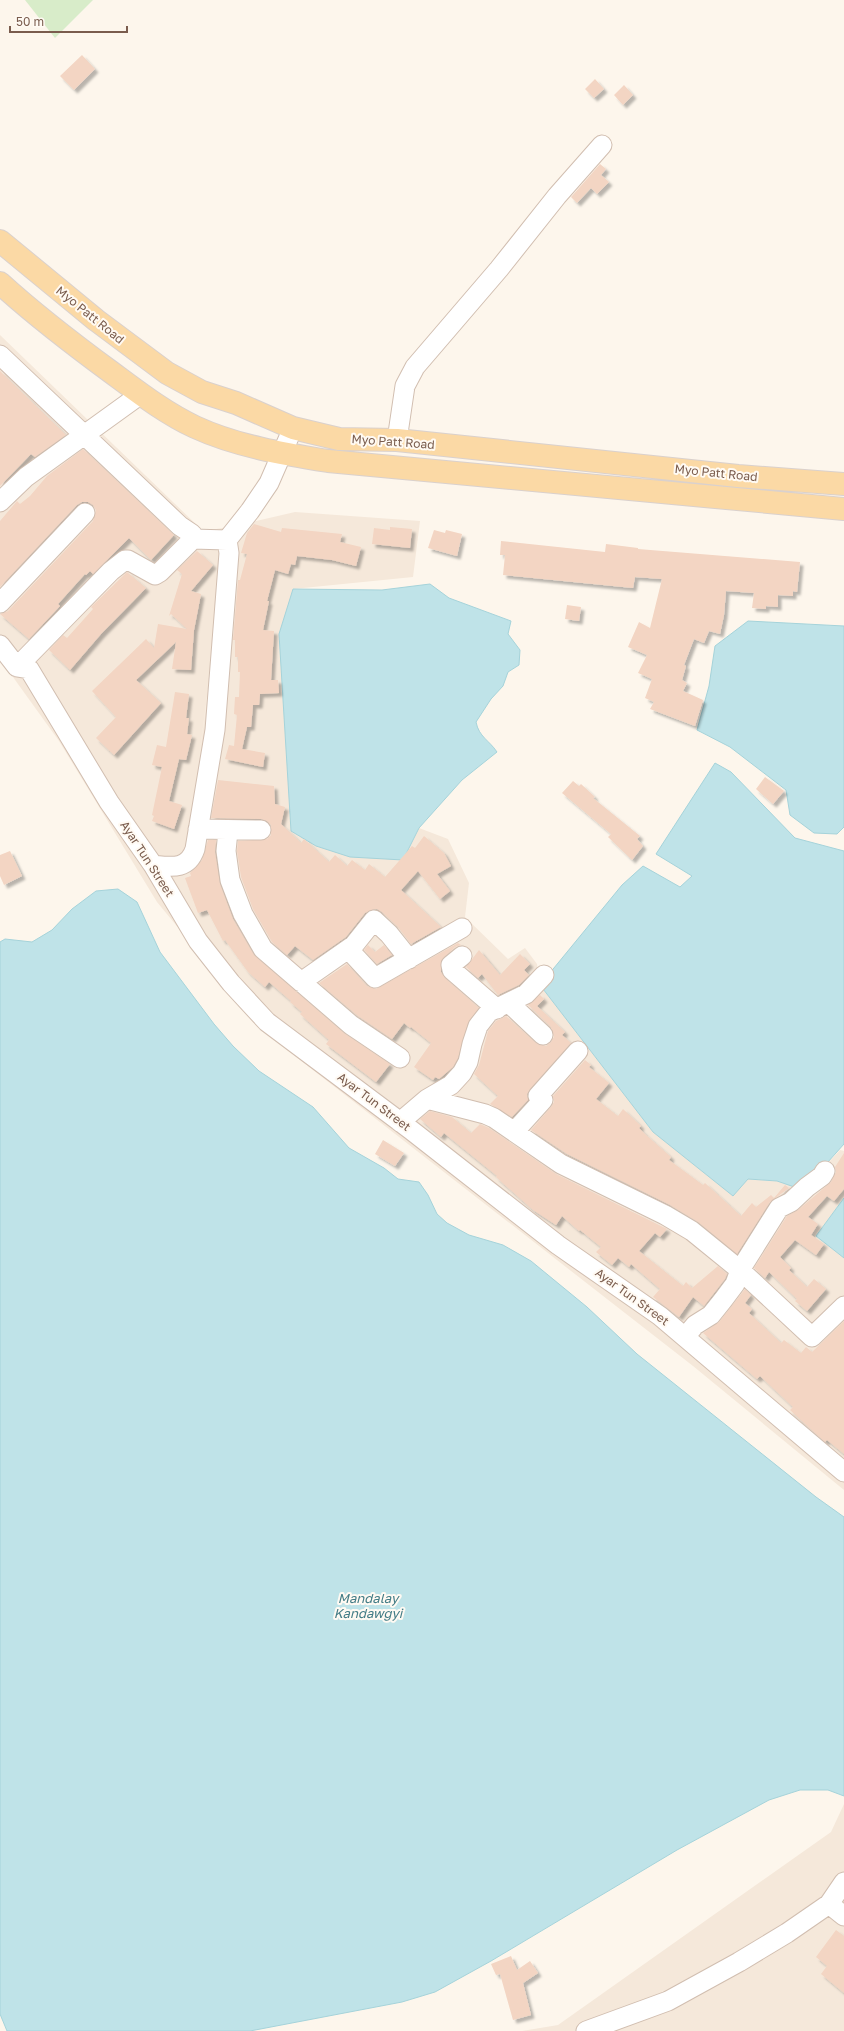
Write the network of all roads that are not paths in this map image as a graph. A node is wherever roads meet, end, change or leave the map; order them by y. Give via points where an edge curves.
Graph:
1 (602, 145) dead end
2 (0, 241) edge
3 (0, 283) edge
4 (0, 355) edge
5 (141, 394) junction
6 (293, 428) junction
7 (84, 435) junction
8 (397, 440) junction
9 (282, 453) junction
10 (738, 476) junction
11 (844, 484) edge
12 (734, 499) junction
13 (0, 502) edge
14 (844, 509) edge
15 (85, 513) dead end
16 (193, 539) junction
17 (227, 540) junction
18 (0, 603) edge
19 (0, 646) edge
20 (17, 667) junction
21 (198, 829) junction
22 (261, 830) dead end
23 (228, 831) junction
24 (153, 865) junction
25 (462, 928) dead end
26 (349, 950) junction
27 (462, 956) dead end
28 (409, 959) junction
29 (544, 975) dead end
30 (301, 982) junction
31 (503, 1006) junction
32 (543, 1035) dead end
33 (578, 1051) dead end
34 (400, 1058) dead end
35 (427, 1099) junction
36 (400, 1122) junction
37 (515, 1131) junction
38 (825, 1171) dead end
39 (740, 1270) junction
40 (844, 1306) edge
41 (685, 1337) junction
42 (844, 1472) edge
43 (844, 1882) edge
44 (829, 1904) junction
45 (844, 1916) edge
46 (586, 2031) edge

1 - 8 street via 556,196 499,270 415,367 405,386
2 - 6 main road, Myo Patt Road via 96,320 167,373 202,392 236,403
3 - 5 main road, Myo Patt Road via 68,340
4 - 7 street
5 - 7 street
5 - 9 main road, Myo Patt Road via 195,427
6 - 8 main road, Myo Patt Road via 339,439
6 - 9 street
7 - 13 street via 26,477
7 - 16 street via 180,526 192,534
8 - 10 main road, Myo Patt Road
9 - 12 main road, Myo Patt Road via 328,461
9 - 17 street via 269,483
10 - 11 main road, Myo Patt Road
10 - 12 main road
12 - 14 main road, Myo Patt Road
15 - 18 street
16 - 17 street
16 - 20 street via 158,574 147,572 125,560
17 - 21 street via 229,553 215,730
19 - 20 street, Ayar Tun Street
20 - 24 street, Ayar Tun Street via 28,669 109,802
21 - 23 street
21 - 24 street via 190,860 176,866
22 - 23 street
23 - 30 street via 226,851 230,880 243,914 263,949
24 - 36 street, Ayar Tun Street via 198,941 231,983 267,1022
25 - 28 street
26 - 28 street via 375,978
26 - 28 street via 374,920
26 - 30 street
27 - 31 street via 451,965 452,970
29 - 31 street via 532,989
30 - 34 street via 351,1025
31 - 32 street
31 - 35 street via 490,1012 478,1026 468,1062 462,1073 451,1085
33 - 37 street via 538,1096 543,1100
35 - 36 street
35 - 37 street via 486,1114
36 - 41 street, Ayar Tun Street via 558,1245 660,1316
37 - 39 street via 561,1164 692,1231
38 - 39 street via 780,1208
39 - 40 street via 812,1337
39 - 41 street via 735,1284 724,1300
41 - 42 street, Ayar Tun Street
43 - 44 street
44 - 45 street
44 - 46 street via 739,1962 668,2001

